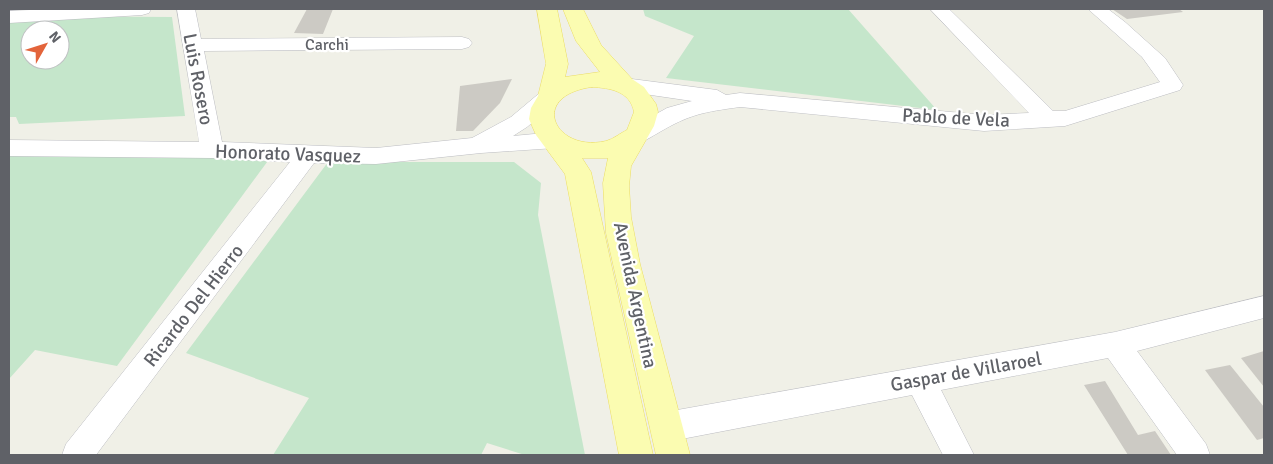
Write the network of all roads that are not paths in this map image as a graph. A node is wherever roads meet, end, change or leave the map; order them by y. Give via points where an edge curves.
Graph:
1 (142, 9) edge
2 (186, 9) edge
3 (547, 9) edge
4 (573, 9) edge
5 (939, 9) edge
6 (1097, 9) edge
7 (9, 17) edge
8 (462, 43) dead end
9 (192, 44) junction
10 (624, 85) junction
11 (550, 96) junction
12 (740, 100) junction
13 (1048, 119) junction
14 (634, 137) junction
15 (555, 140) junction
16 (477, 146) junction
17 (9, 148) edge
18 (212, 150) junction
19 (308, 156) junction
20 (1264, 307) edge
21 (1115, 344) junction
22 (920, 380) junction
23 (666, 427) junction
24 (77, 455) edge
25 (636, 455) edge
26 (673, 455) edge
27 (959, 455) edge
28 (1195, 455) edge

1 - 7 street
2 - 9 street, Luis Rosero
3 - 11 main road via 557,64
4 - 10 main road via 577,24 598,57
5 - 13 street
6 - 13 street, Pablo de Vela via 1147,50 1163,67 1173,85 1065,118
8 - 9 street, Carchi
9 - 18 street, Luis Rosero
10 - 11 main road via 610,80 585,80 562,87
10 - 12 street
10 - 14 main road via 644,103 643,127
11 - 15 main road via 543,107 541,119
11 - 16 street, Honorato Vasquez via 520,122
12 - 13 street, Pablo de Vela via 984,123
12 - 14 street, Pablo de Vela via 675,113
14 - 15 main road via 612,148 586,151
14 - 23 main road, Avenida Argentina via 619,162 616,186 620,239
15 - 16 street
15 - 25 main road, Avenida Argentina via 578,172
16 - 19 street, Honorato Vasquez via 376,156
17 - 18 street, Honorato Vasquez
18 - 19 street, Honorato Vasquez
19 - 24 street, Ricardo Del Hierro
20 - 21 street, Gaspar de Villaroel
21 - 22 street, Gaspar de Villaroel
21 - 28 street
22 - 23 street, Gaspar de Villaroel
22 - 27 street
23 - 26 main road, Avenida Argentina

